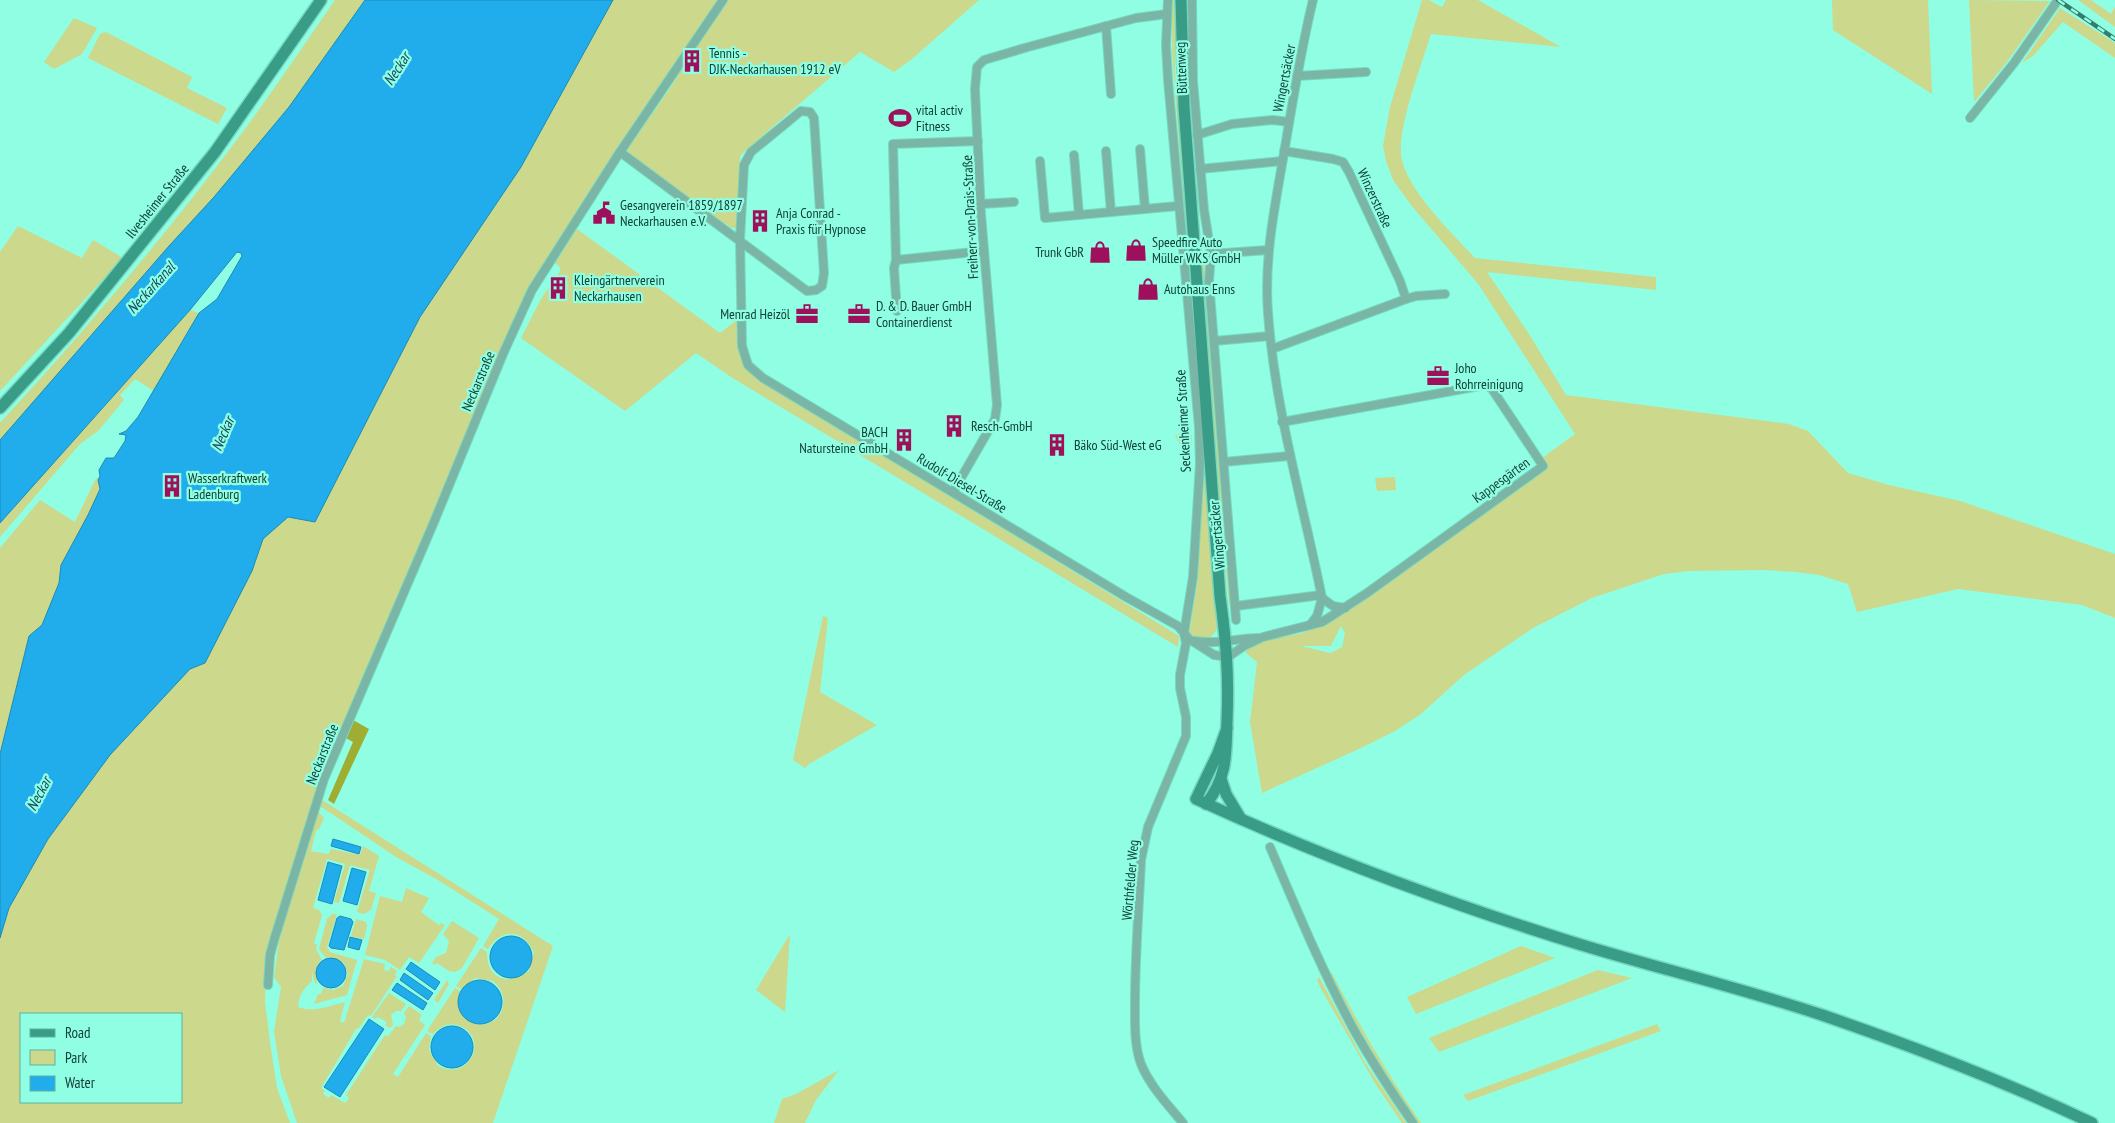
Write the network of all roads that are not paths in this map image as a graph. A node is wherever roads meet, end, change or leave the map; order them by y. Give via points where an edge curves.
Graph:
1 (321, 0) edge
2 (723, 0) edge
3 (1168, 0) edge
4 (1182, 0) edge
5 (1192, 0) edge
6 (1313, 0) edge
7 (2058, 0) edge
8 (1167, 14) junction
9 (1106, 26) junction
10 (1366, 72) dead end
11 (1297, 76) junction
12 (1111, 94) dead end
13 (1970, 118) dead end
14 (1289, 122) junction
15 (1197, 135) junction
16 (978, 142) junction
17 (1140, 149) dead end
18 (1106, 151) dead end
19 (1284, 151) junction
20 (620, 152) junction
21 (1074, 155) dead end
22 (1040, 161) dead end
23 (1282, 161) junction
24 (1200, 169) junction
25 (1014, 202) dead end
26 (981, 204) junction
27 (1178, 206) junction
28 (1145, 209) junction
29 (1111, 212) junction
30 (1079, 215) junction
31 (740, 239) junction
32 (1268, 250) junction
33 (984, 251) junction
34 (1211, 254) junction
35 (896, 260) junction
36 (1445, 294) dead end
37 (1406, 300) junction
38 (897, 311) dead end
39 (1270, 336) junction
40 (1214, 341) junction
41 (1272, 349) junction
42 (0, 408) edge
43 (1282, 422) junction
44 (1289, 456) junction
45 (1224, 462) junction
46 (952, 492) junction
47 (1321, 597) junction
48 (1236, 606) junction
49 (1345, 608) junction
50 (1236, 620) dead end
51 (1310, 625) junction
52 (1184, 634) junction
53 (1263, 637) junction
54 (1226, 641) junction
55 (1195, 642) junction
56 (1228, 657) junction
57 (1227, 728) junction
58 (1221, 779) junction
59 (1201, 802) junction
60 (1241, 819) junction
61 (1270, 847) dead end
62 (268, 985) dead end
63 (1183, 1123) edge
64 (1413, 1123) edge
65 (2092, 1123) edge

1 - 42 main road, Ilvesheimer Straße via 215,152 69,333
2 - 20 street, Neckarstraße
3 - 8 street, Seckenheimer Straße
4 - 54 main road via 1184,107
5 - 15 street, Büttenweg
6 - 11 street, Wingertsäcker
7 - 13 street
8 - 9 street, Freiherr-von-Drais-Straße
8 - 27 street, Seckenheimer Straße via 1168,80
9 - 12 street
9 - 16 street, Freiherr-von-Drais-Straße via 979,62 975,89
10 - 11 street
11 - 14 street, Wingertsäcker
14 - 15 street via 1273,120 1232,124
14 - 19 street, Wingertsäcker
15 - 24 street, Büttenweg
16 - 26 street, Freiherr-von-Drais-Straße
16 - 35 street via 892,144
17 - 28 street
18 - 29 street
19 - 23 street, Wingertsäcker
19 - 37 street, Winzerstraße via 1343,162
20 - 31 street
20 - 62 street, Neckarstraße via 532,290 499,363 324,779 270,955
21 - 30 street
22 - 30 street via 1044,218
23 - 24 street
23 - 32 street, Wingertsäcker
24 - 34 street, Wingertsäcker
25 - 26 street
26 - 33 street, Freiherr-von-Drais-Straße
27 - 28 street
27 - 52 street, Seckenheimer Straße via 1200,464 1193,577
28 - 29 street
29 - 30 street
31 - 31 street, Rudolf-Diesel-Straße via 806,291 822,286 824,274 814,118 810,112 801,111 792,117 746,158
31 - 46 street, Rudolf-Diesel-Straße via 742,346 748,365 763,378
32 - 34 street
32 - 39 street, Wingertsäcker
33 - 35 street
33 - 46 street, Freiherr-von-Drais-Straße via 995,419
34 - 40 street, Wingertsäcker via 1209,280
35 - 38 street
36 - 37 street
37 - 41 street
39 - 40 street
39 - 41 street, Wingertsäcker
40 - 45 street, Wingertsäcker
41 - 43 street, Wingertsäcker
43 - 44 street, Wingertsäcker
43 - 49 street, Kappesgärten via 1485,385 1492,389 1543,466
44 - 45 street
44 - 47 street, Wingertsäcker
45 - 48 street, Wingertsäcker
46 - 52 street, Rudolf-Diesel-Straße via 1178,626
47 - 48 street
47 - 49 street via 1333,606
47 - 51 street via 1317,616
48 - 50 street, Wingertsäcker
49 - 51 street, Kappesgärten via 1322,622
51 - 53 street, Kappesgärten
52 - 55 street, Rudolf-Diesel-Straße
52 - 63 street, Wörthfelder Weg via 1186,643 1180,688 1187,727 1180,754 1144,841 1135,983 1136,1041 1142,1065 1151,1083
53 - 54 street, Kappesgärten
53 - 56 street, Kappesgärten
54 - 55 street via 1218,644
54 - 56 main road
55 - 56 street, Rudolf-Diesel-Straße via 1214,655
56 - 57 main road
57 - 58 main road via 1227,754
57 - 59 main road
58 - 59 main road via 1215,793
58 - 60 main road
59 - 60 main road
60 - 65 main road via 1455,904 1824,1016 1946,1060
61 - 64 street via 1345,1013

